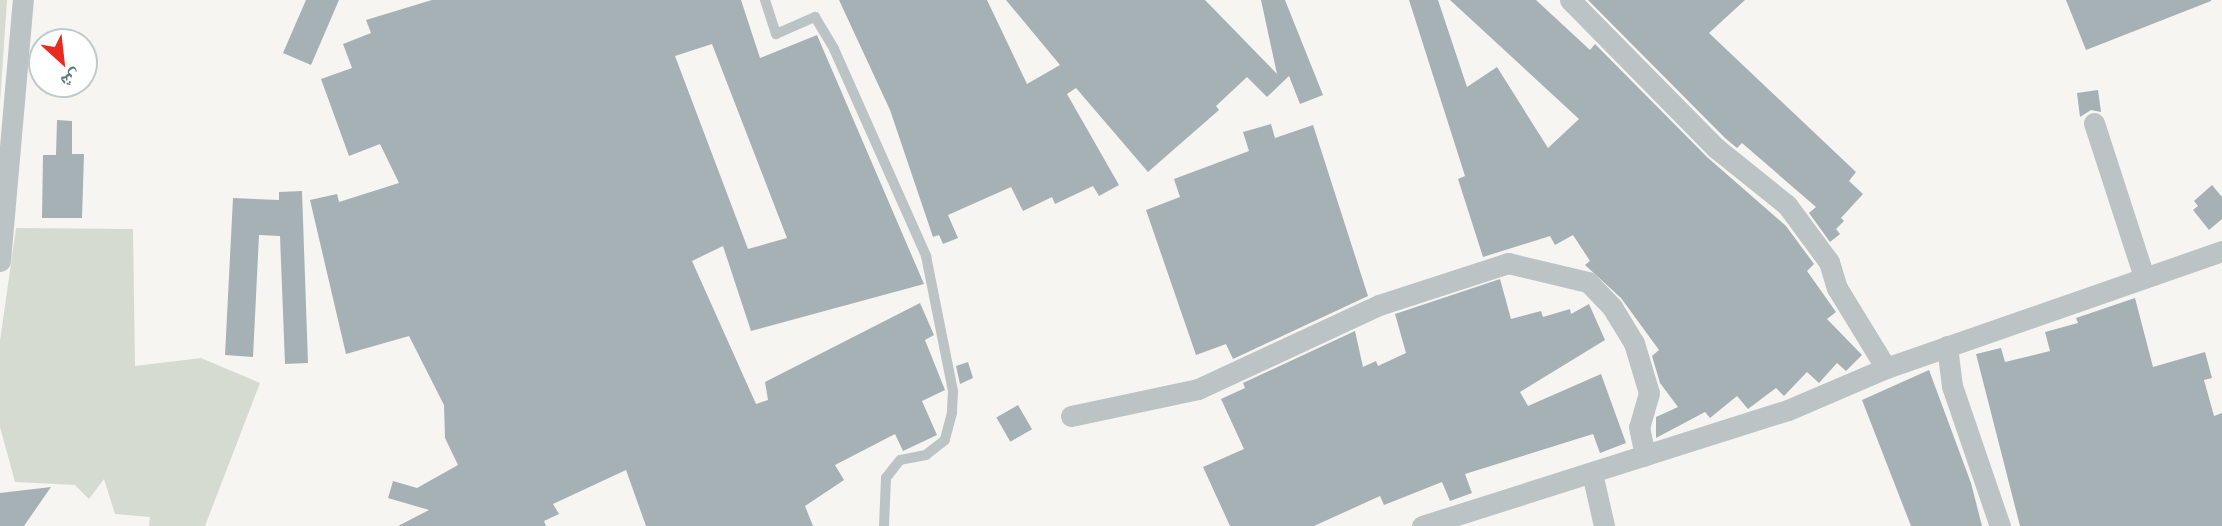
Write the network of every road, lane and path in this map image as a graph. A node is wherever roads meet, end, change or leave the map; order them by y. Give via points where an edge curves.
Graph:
1 (23, 0) edge
2 (765, 0) edge
3 (1570, 0) edge
4 (2094, 123) dead end
5 (2222, 251) edge
6 (0, 261) edge
7 (2144, 277) junction
8 (1947, 346) junction
9 (1886, 368) junction
10 (1071, 416) dead end
11 (1645, 455) junction
12 (1592, 473) junction
13 (884, 526) edge
14 (1422, 526) edge
15 (1604, 526) edge
16 (2000, 526) edge

1 - 6 street
2 - 13 lane via 776,34 815,17 834,49 926,256 953,391 952,413 945,440 926,455 900,460 886,478
3 - 9 street via 1716,148 1787,205 1829,262 1837,288
4 - 7 street
5 - 7 street
7 - 8 street
8 - 9 street
8 - 16 street via 1952,386
9 - 11 street via 1788,410
10 - 11 street via 1198,389 1379,305 1508,263 1587,282 1612,307 1634,343 1649,393 1639,427
11 - 12 street
12 - 14 street
12 - 15 street

